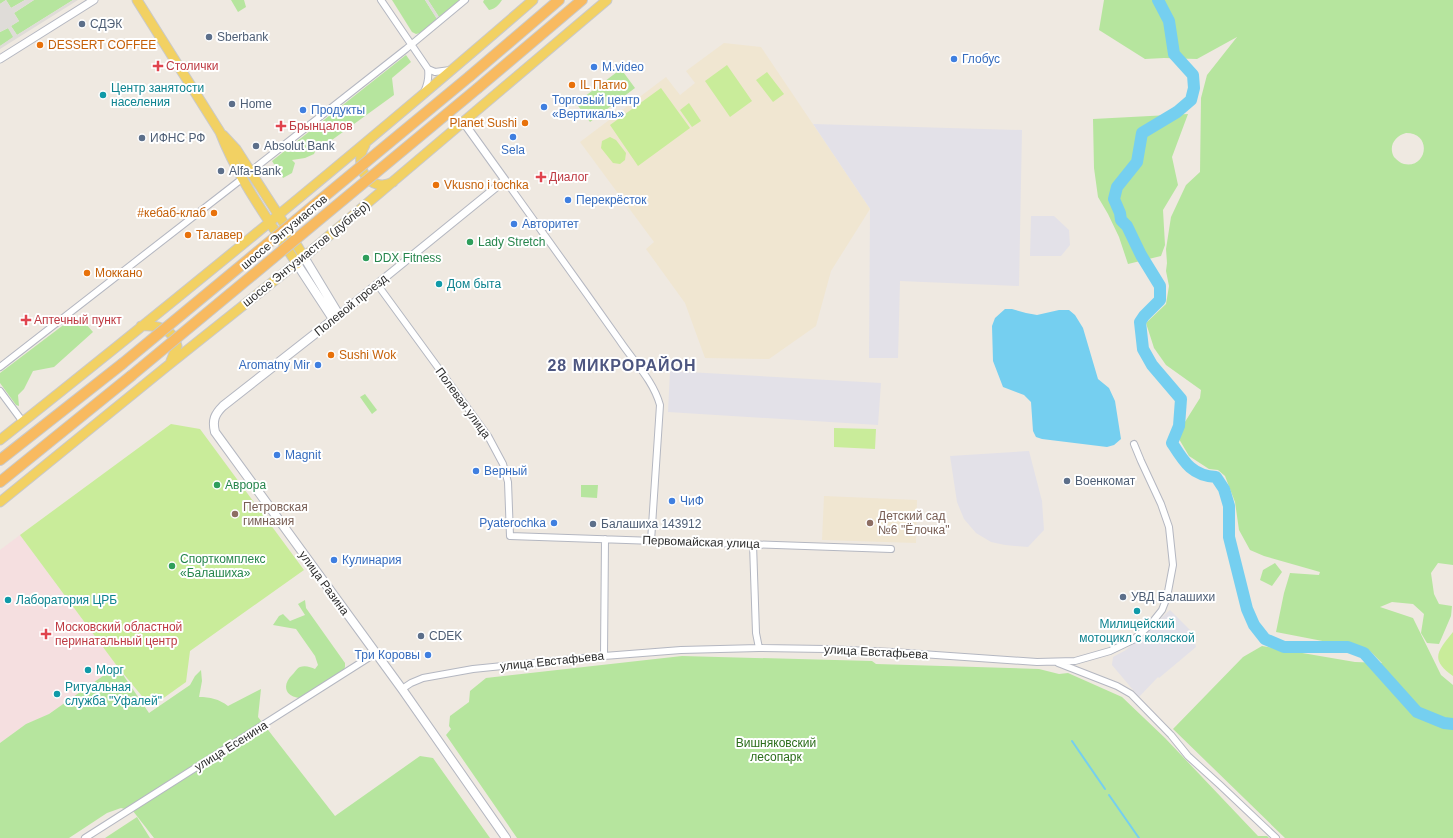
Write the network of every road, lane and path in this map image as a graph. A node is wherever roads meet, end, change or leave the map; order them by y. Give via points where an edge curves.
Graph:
1 (94, 0) edge
2 (137, 0) edge
3 (381, 0) edge
4 (465, 0) edge
5 (533, 0) edge
6 (559, 0) edge
7 (582, 0) edge
8 (607, 0) edge
9 (412, 45) junction
10 (0, 59) edge
11 (455, 68) junction
12 (428, 69) junction
13 (422, 96) junction
14 (464, 123) junction
15 (220, 132) junction
16 (370, 140) junction
17 (251, 171) junction
18 (243, 178) junction
19 (505, 180) junction
20 (395, 181) junction
21 (279, 215) junction
22 (269, 222) junction
23 (304, 258) junction
24 (297, 264) junction
25 (377, 284) junction
26 (336, 317) junction
27 (141, 326) junction
28 (0, 367) edge
29 (166, 367) junction
30 (0, 391) edge
31 (215, 414) joint
32 (23, 422) junction
33 (0, 440) edge
34 (1134, 444) dead end
35 (0, 460) edge
36 (0, 482) edge
37 (0, 502) edge
38 (510, 536) joint
39 (605, 539) junction
40 (651, 541) junction
41 (753, 544) junction
42 (891, 549) dead end
43 (759, 648) junction
44 (376, 653) junction
45 (604, 656) junction
46 (1055, 662) junction
47 (402, 689) junction
48 (85, 838) edge
49 (506, 838) edge
50 (1276, 838) edge

1 - 10 street
2 - 15 main road
3 - 9 street
4 - 9 street
5 - 11 main road
6 - 35 highway, шоссе Энтузиастов, bridge via 122,364
7 - 36 highway, шоссе Энтузиастов, bridge
8 - 14 main road, шоссе Энтузиастов (дублёр)
9 - 12 street
9 - 17 street
11 - 12 street via 435,72
11 - 13 main road
12 - 13 street via 427,86
13 - 16 main road
14 - 19 street
14 - 20 main road, шоссе Энтузиастов (дублёр)
15 - 17 main road
15 - 18 main road
16 - 20 main road via 360,155 363,173 380,184
16 - 21 main road
17 - 21 main road
18 - 22 main road
18 - 28 street
19 - 25 street, Полевой проезд
19 - 40 street via 653,385 660,405
20 - 23 main road, шоссе Энтузиастов (дублёр)
21 - 22 main road
21 - 23 main road
22 - 24 main road
22 - 27 main road
23 - 24 main road, шоссе Энтузиастов (дублёр)
23 - 26 main road
24 - 26 main road
24 - 29 main road, шоссе Энтузиастов (дублёр)
25 - 26 street, Полевой проезд
25 - 38 street, Полевая улица via 488,436 500,458 508,482
26 - 31 main road, Полевой проезд
27 - 29 main road via 161,327 169,331 174,338 176,352
27 - 32 main road
29 - 37 main road, шоссе Энтузиастов (дублёр)
30 - 32 street
31 - 44 main road, улица Разина via 215,432
32 - 33 main road
34 - 46 street, улица Евстафьева via 1161,504 1168,527 1173,565 1165,606 1150,625 1133,640 1110,651 1075,661
38 - 39 street, Первомайская улица
39 - 40 street, Первомайская улица
39 - 45 street
40 - 41 street, Первомайская улица
41 - 42 street, Первомайская улица
41 - 43 street via 756,633
43 - 45 street, улица Евстафьева via 681,650
43 - 46 street, улица Евстафьева via 893,652
44 - 47 main road, улица Разина
44 - 48 street, улица Есенина
45 - 47 street, улица Евстафьева via 435,675 418,680
46 - 50 street via 1131,694 1188,756
47 - 49 main road, улица Разина

